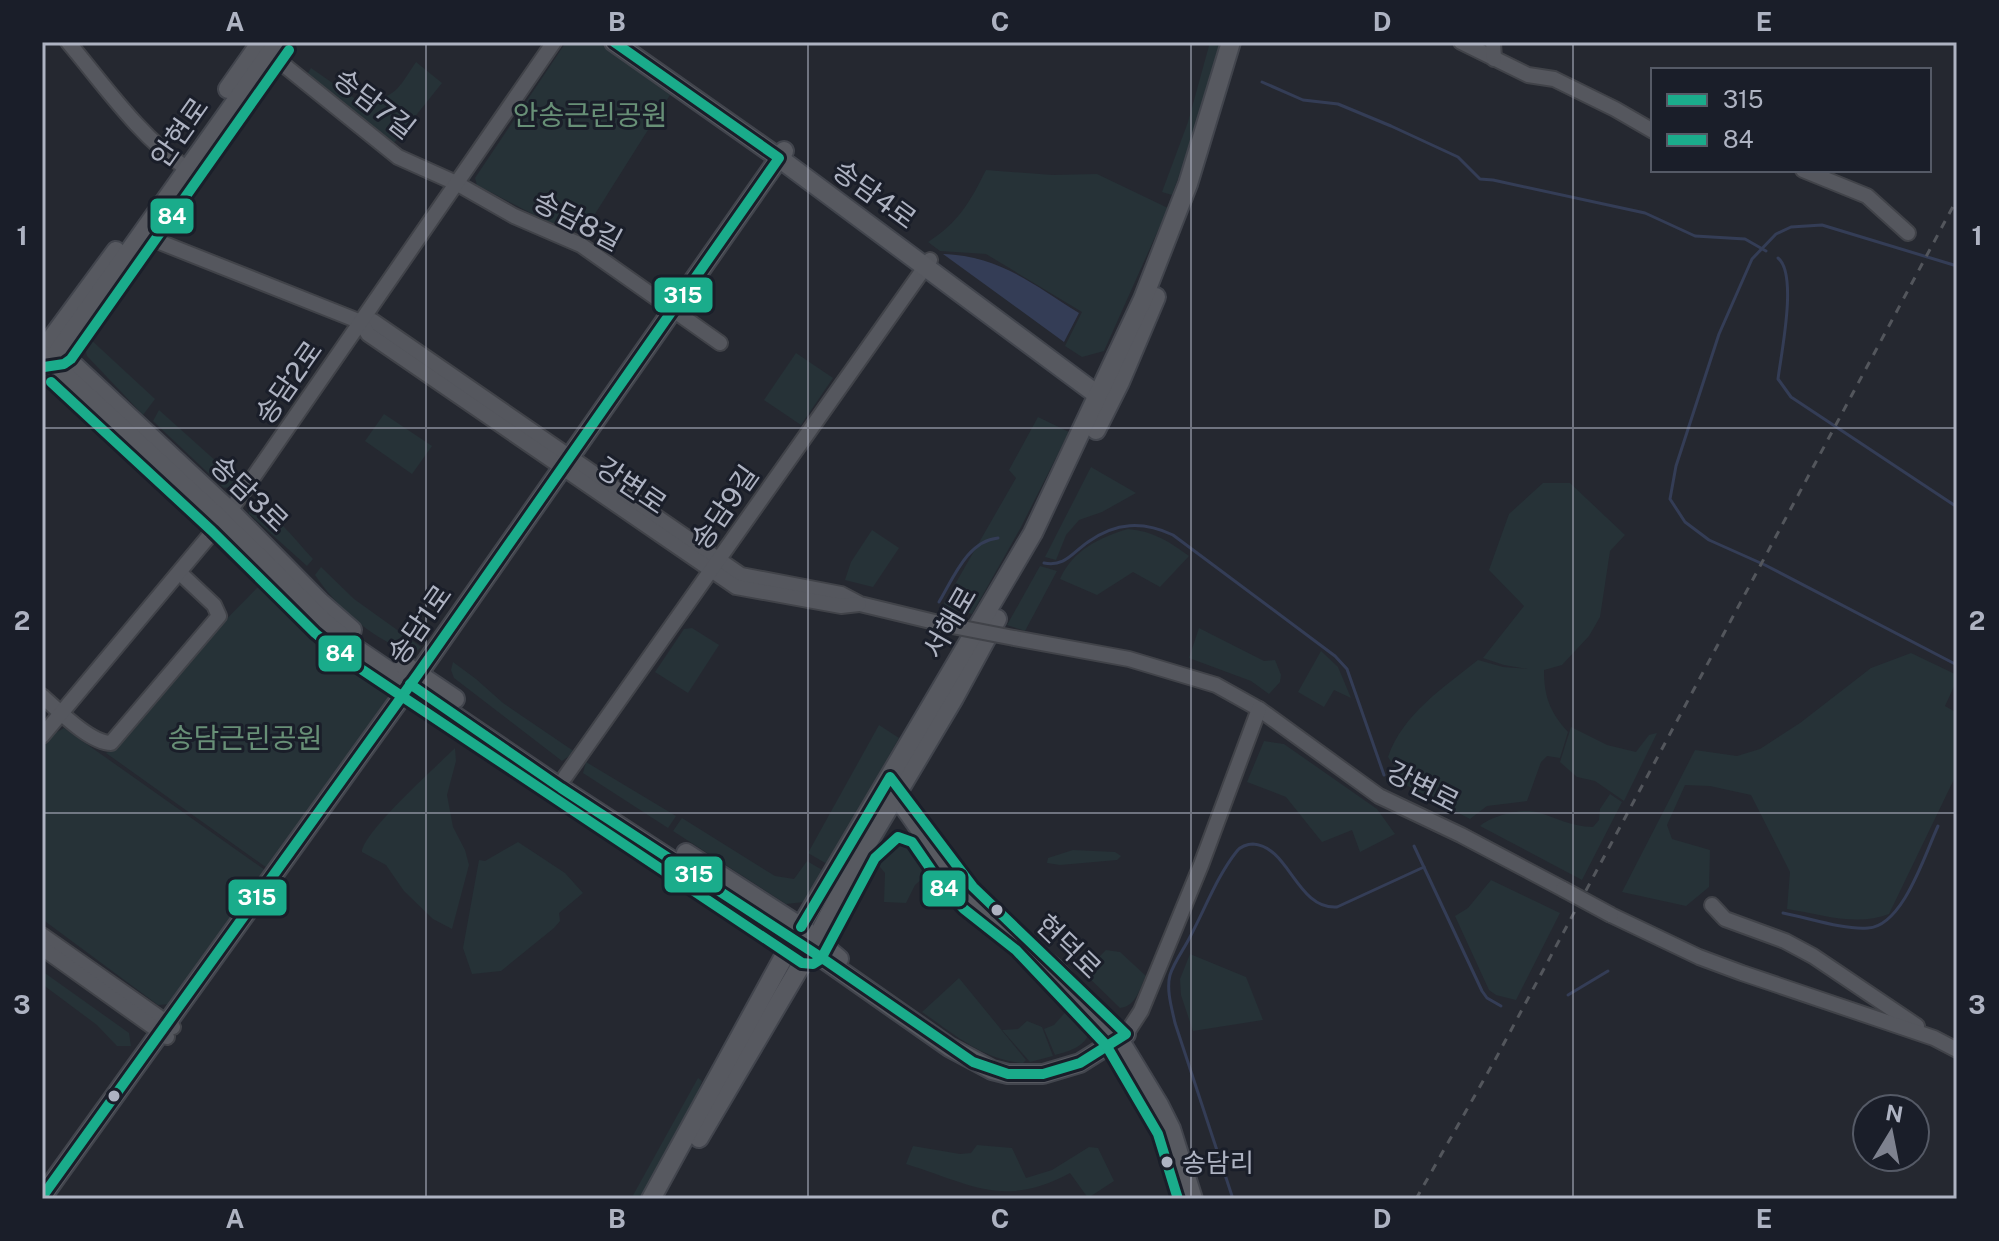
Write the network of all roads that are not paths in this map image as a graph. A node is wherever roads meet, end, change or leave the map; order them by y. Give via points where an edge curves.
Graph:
1 (68, 42) edge
2 (554, 42) edge
3 (614, 42) edge
4 (626, 42) edge
5 (1231, 42) edge
6 (1243, 42) edge
7 (1461, 42) edge
8 (1492, 42) edge
9 (269, 46) edge
10 (1494, 59) junction
11 (1651, 130) edge
12 (785, 157) junction
13 (182, 165) junction
14 (1808, 172) edge
15 (456, 183) junction
16 (1908, 233) dead end
17 (142, 235) junction
18 (928, 263) junction
19 (676, 311) junction
20 (361, 322) junction
21 (720, 343) dead end
22 (46, 353) edge
23 (1101, 392) junction
24 (570, 465) junction
25 (226, 516) junction
26 (714, 566) junction
27 (180, 573) junction
28 (420, 682) junction
29 (42, 696) edge
30 (1259, 709) junction
31 (61, 713) junction
32 (42, 736) edge
33 (916, 761) junction
34 (565, 777) junction
35 (893, 786) junction
36 (921, 826) junction
37 (864, 849) junction
38 (1712, 905) dead end
39 (797, 933) junction
40 (42, 935) edge
41 (813, 944) junction
42 (42, 948) edge
43 (1096, 1012) junction
44 (167, 1030) junction
45 (1121, 1035) junction
46 (1934, 1038) junction
47 (1957, 1050) edge
48 (1087, 1053) junction
49 (1191, 1195) edge
50 (42, 1197) edge
51 (52, 1199) edge
52 (651, 1199) edge
53 (663, 1199) edge

1 - 13 street via 141,130
2 - 15 street, 송담2로
3 - 12 main road, 송담4로
4 - 12 main road, 송담4로
5 - 23 main road, 서해로 via 1177,215
6 - 33 main road, 서해로 via 1185,226 1120,382
7 - 10 street
8 - 10 street
9 - 13 main road, 안현로
9 - 15 street, 송담7길 via 398,157
10 - 11 street via 1528,75 1554,79
12 - 18 main road, 송담4로
12 - 19 main road, 송담1로
13 - 17 main road, 안현로
13 - 22 main road, 안현로
14 - 16 street via 1867,196
15 - 19 street, 송담8길 via 581,245
15 - 20 street, 송담2로
17 - 20 street, 강변로
17 - 22 main road, 안현로
18 - 23 main road, 송담4로
18 - 26 street, 송담9길
19 - 21 street
19 - 24 main road, 송담1로
20 - 24 street, 강변로 via 373,321
20 - 25 street, 송담2로
22 - 25 main road, 송담3로
23 - 35 main road, 서해로 via 1033,533
24 - 26 street, 강변로
24 - 28 main road, 송담1로
25 - 27 street, 송담2로
25 - 28 main road, 송담3로 via 325,623 358,650
26 - 30 street, 강변로, bridge via 736,587 841,606 860,604 1164,668 1216,685
26 - 34 street, 송담9길
27 - 31 street, 송담2로
27 - 31 street via 214,605 219,616 214,622 111,743 88,734
28 - 34 main road
28 - 39 main road via 561,788
28 - 44 main road, 송담1로
29 - 31 street
30 - 45 street via 1141,1011
30 - 46 street, 강변로, bridge via 1379,796 1611,915 1727,968
31 - 32 street, 송담2로
33 - 35 main road, 서해로
33 - 36 main road via 914,796
34 - 39 main road
35 - 36 main road, 현덕로
35 - 37 main road, 서해로
35 - 39 main road, 서해로
36 - 37 main road via 893,823
36 - 43 main road, 현덕로 via 954,878
36 - 45 main road, 현덕로 via 973,887
37 - 41 main road, 서해로
38 - 46 street via 1725,919 1813,956
39 - 41 main road
39 - 52 main road, 서해로
40 - 44 street
41 - 45 main road via 949,1047 992,1070 1056,1072 1080,1063
41 - 48 main road via 974,1059 996,1068 1045,1069
41 - 53 main road, 서해로
42 - 44 street
43 - 45 main road, 현덕로
43 - 48 main road via 1100,1032
44 - 50 main road, 송담1로
44 - 51 main road, 송담1로
45 - 48 main road
45 - 49 main road, 현덕로 via 1171,1129
46 - 47 street, 강변로

